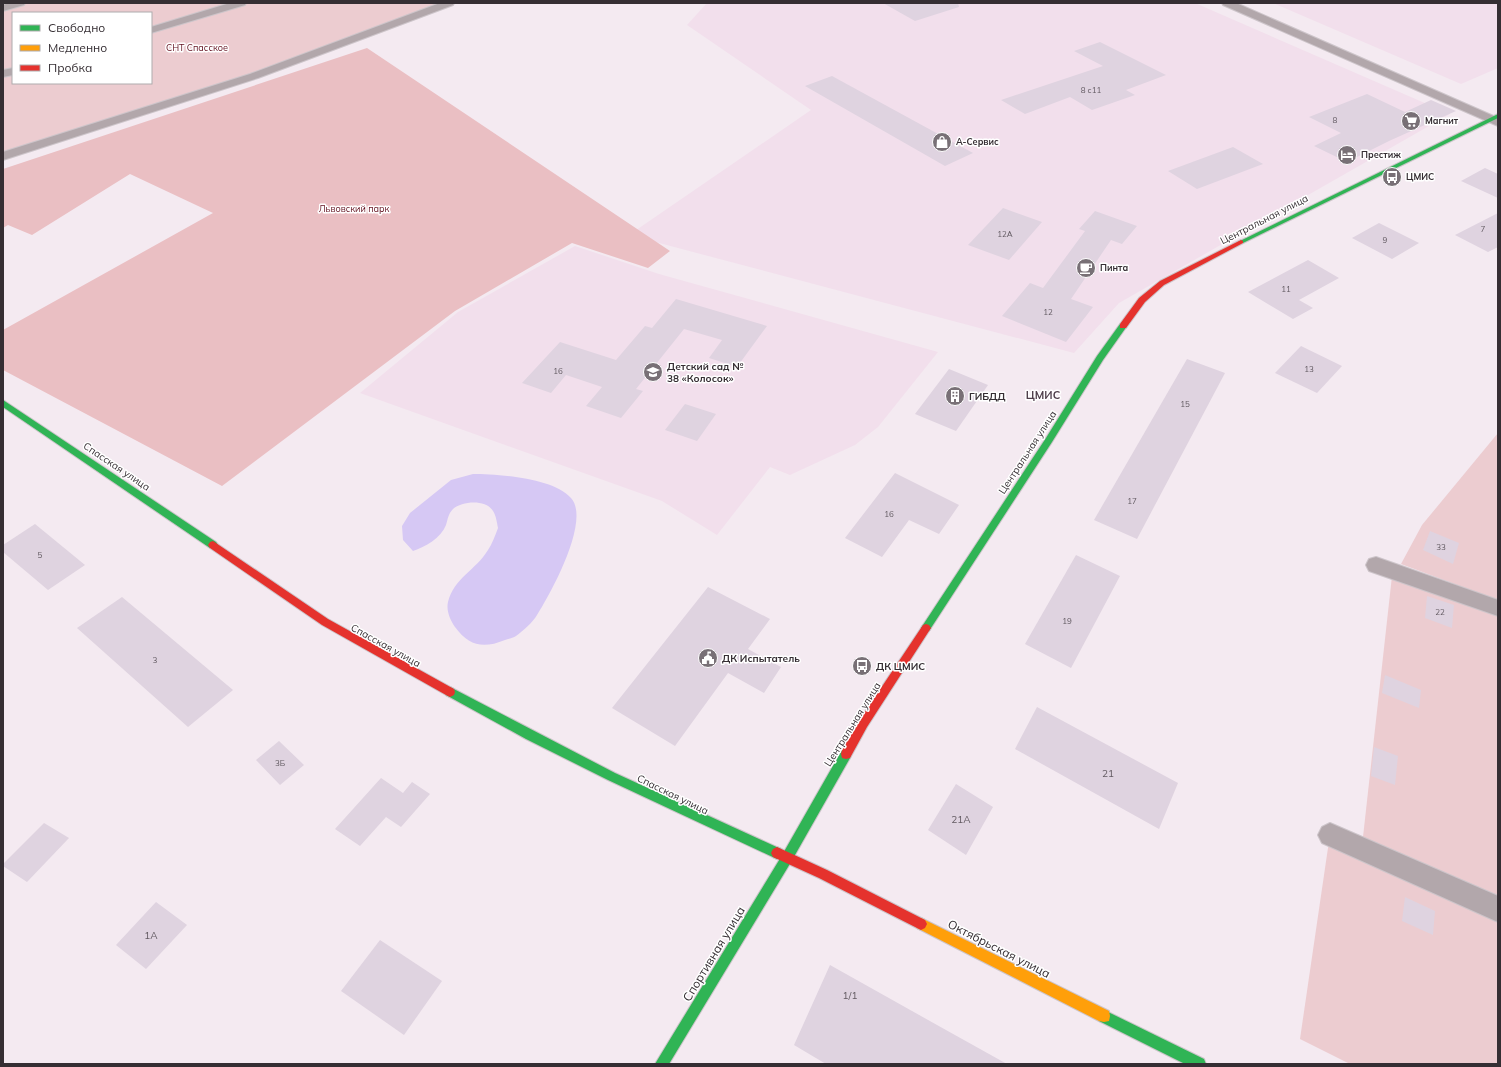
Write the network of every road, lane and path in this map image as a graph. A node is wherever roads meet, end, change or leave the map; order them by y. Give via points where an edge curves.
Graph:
1 (20, 3) edge
2 (241, 3) edge
3 (450, 3) edge
4 (1227, 3) edge
5 (3, 7) edge
6 (152, 30) edge
7 (1496, 119) edge
8 (3, 156) edge
9 (3, 403) edge
10 (1376, 564) dead end
11 (1498, 608) edge
12 (1330, 835) dead end
13 (787, 858) junction
14 (1498, 909) edge
15 (662, 1064) edge
16 (1199, 1064) edge

1 - 5 street
2 - 6 street via 202,10
3 - 8 street via 254,76
4 - 7 street
7 - 13 street, Центральная улица via 1269,227 1162,284 1142,300 1100,358 863,724
9 - 13 street, Спасская улица via 277,590 374,651 533,738
10 - 11 street
12 - 14 street
13 - 15 street, Спортивная улица
13 - 16 street, Октябрьская улица

